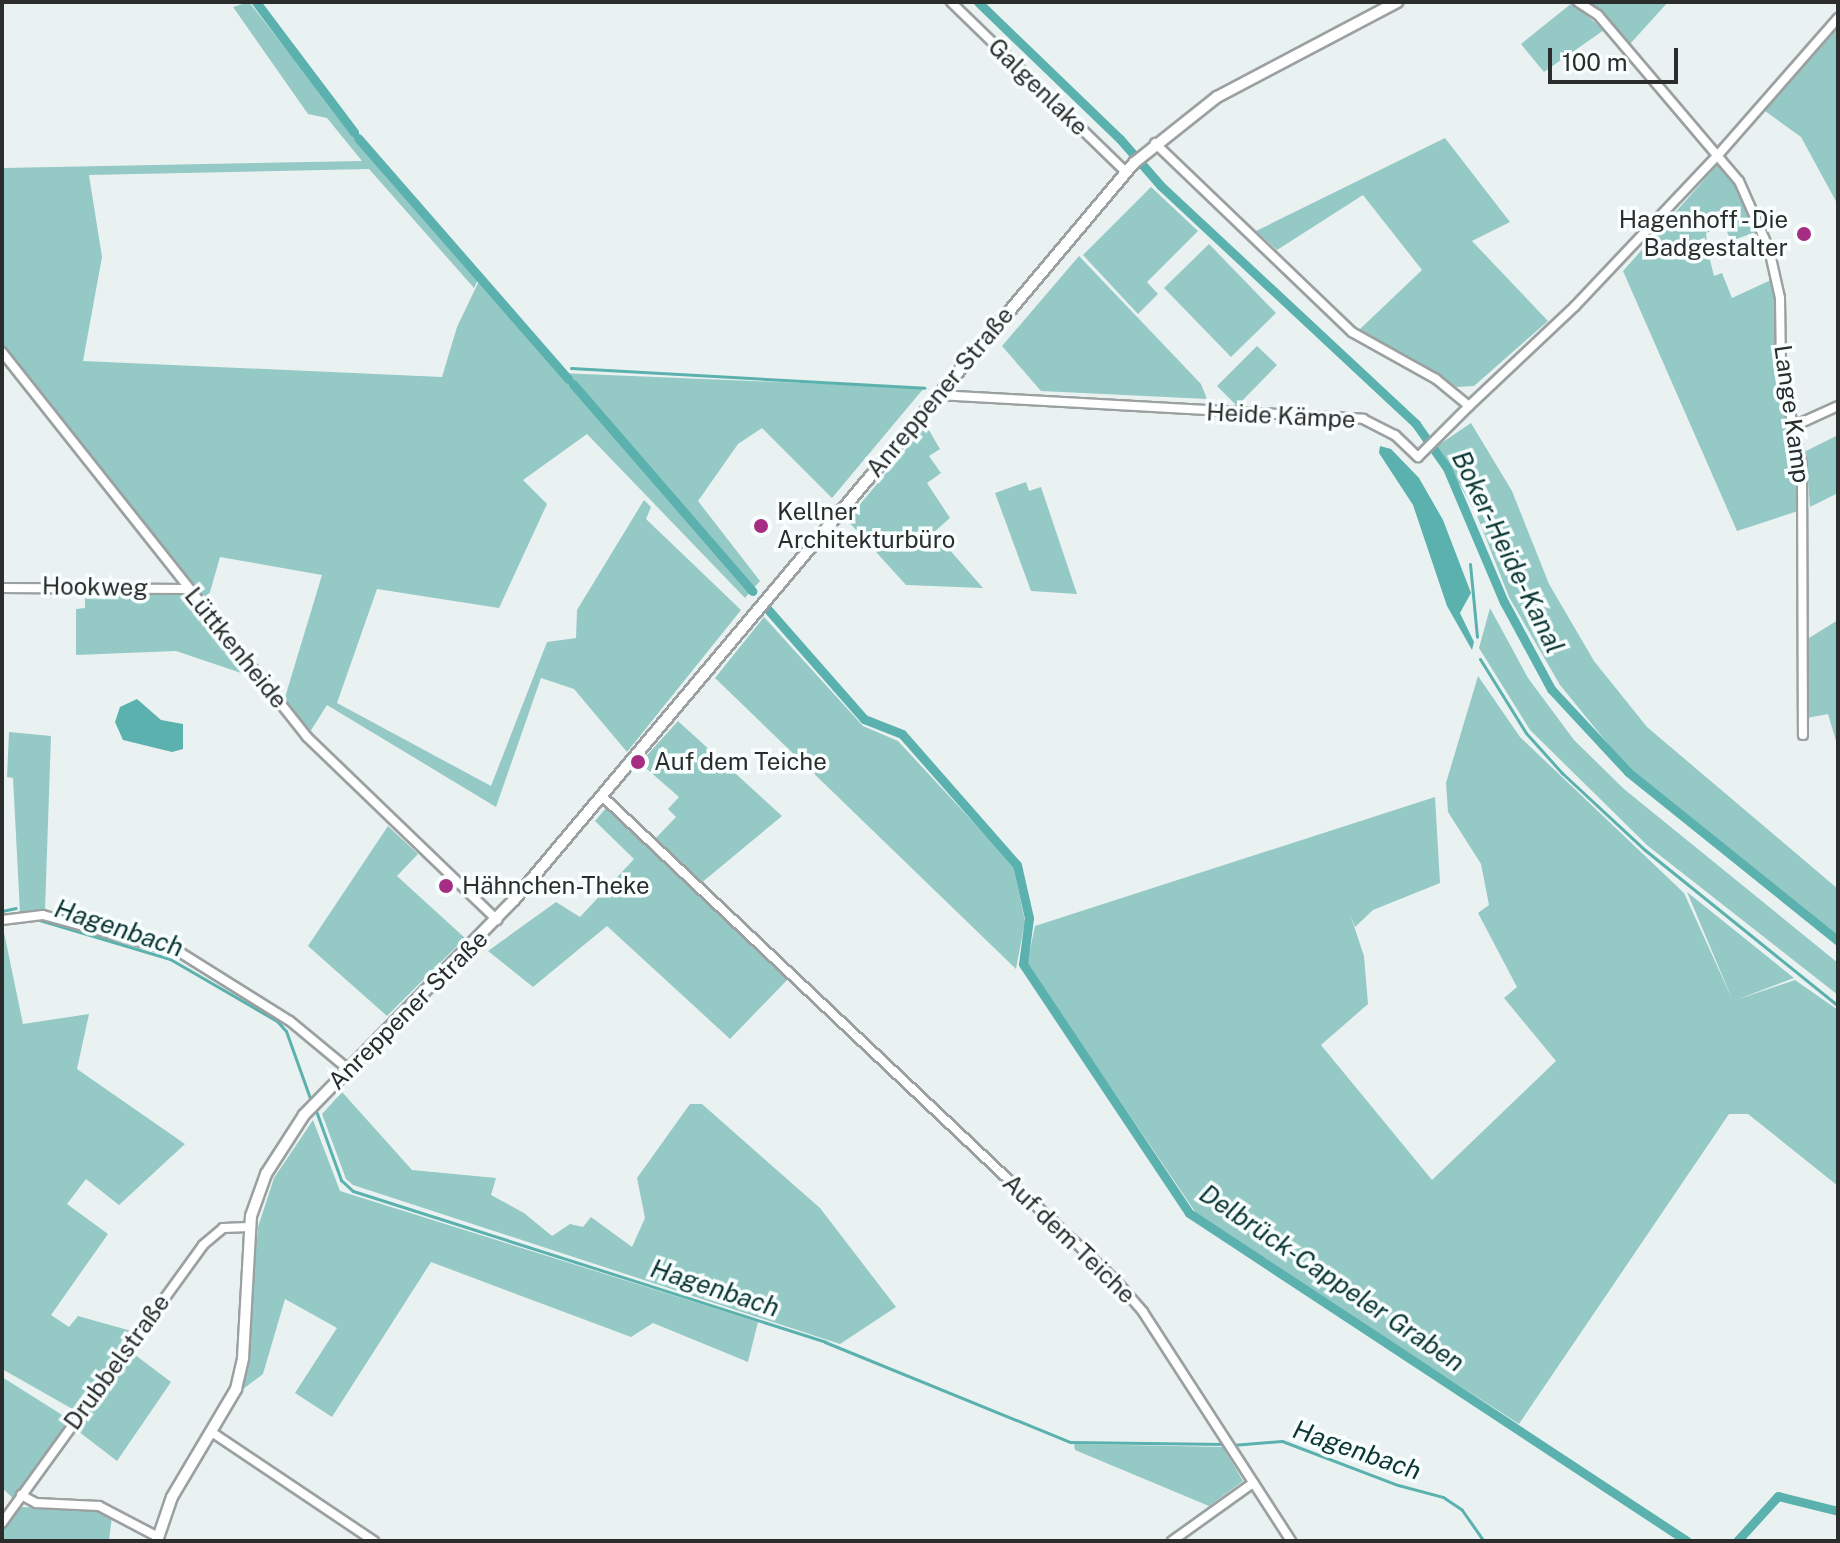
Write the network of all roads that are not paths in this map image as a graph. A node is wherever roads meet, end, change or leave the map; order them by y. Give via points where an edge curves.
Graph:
1 (951, 2) edge
2 (1397, 2) edge
3 (1578, 2) edge
4 (1838, 18) edge
5 (1155, 143) junction
6 (1718, 155) junction
7 (1126, 172) junction
8 (3, 354) edge
9 (938, 395) junction
10 (1469, 406) junction
11 (1838, 406) edge
12 (1794, 426) junction
13 (2, 588) edge
14 (188, 589) junction
15 (1803, 735) dead end
16 (602, 796) junction
17 (2, 920) edge
18 (497, 920) junction
19 (348, 1069) junction
20 (249, 1227) junction
21 (213, 1433) junction
22 (1253, 1483) junction
23 (21, 1495) junction
24 (2, 1523) edge
25 (157, 1539) edge
26 (374, 1541) edge
27 (1172, 1541) edge
28 (1291, 1541) edge

1 - 7 street, Galgenlake
2 - 5 street, Anreppener Straße via 1217,97
3 - 6 street, Lange Kamp via 1598,15
4 - 6 street
5 - 7 street, Anreppener Straße
5 - 10 street via 1352,332 1436,379
6 - 10 street via 1575,306
6 - 12 street, Lange Kamp via 1739,181 1769,249 1780,298 1781,373
7 - 9 street, Anreppener Straße
8 - 14 street, Lüttkenheide
9 - 10 street, Heide Kämpe via 1363,419 1395,435 1418,457
9 - 16 street, Anreppener Straße
11 - 12 street
12 - 15 street, Lange Kamp via 1805,529
13 - 14 street, Hookweg
14 - 18 street, Lüttkenheide via 337,771
16 - 18 street, Anreppener Straße
16 - 22 street, Auf dem Teiche via 1118,1283 1143,1312
17 - 19 street via 43,915 181,953 290,1021
18 - 19 street, Anreppener Straße
19 - 20 street, Anreppener Straße via 304,1115 266,1174
20 - 21 street, Anreppener Straße via 243,1358 230,1404
20 - 23 street, Drubbelstraße via 223,1228 203,1245
21 - 25 street, Anreppener Straße via 172,1497
21 - 26 street
22 - 27 street
22 - 28 street, Auf dem Teiche
23 - 24 street, Drubbelstraße
23 - 25 street via 36,1503 99,1506

